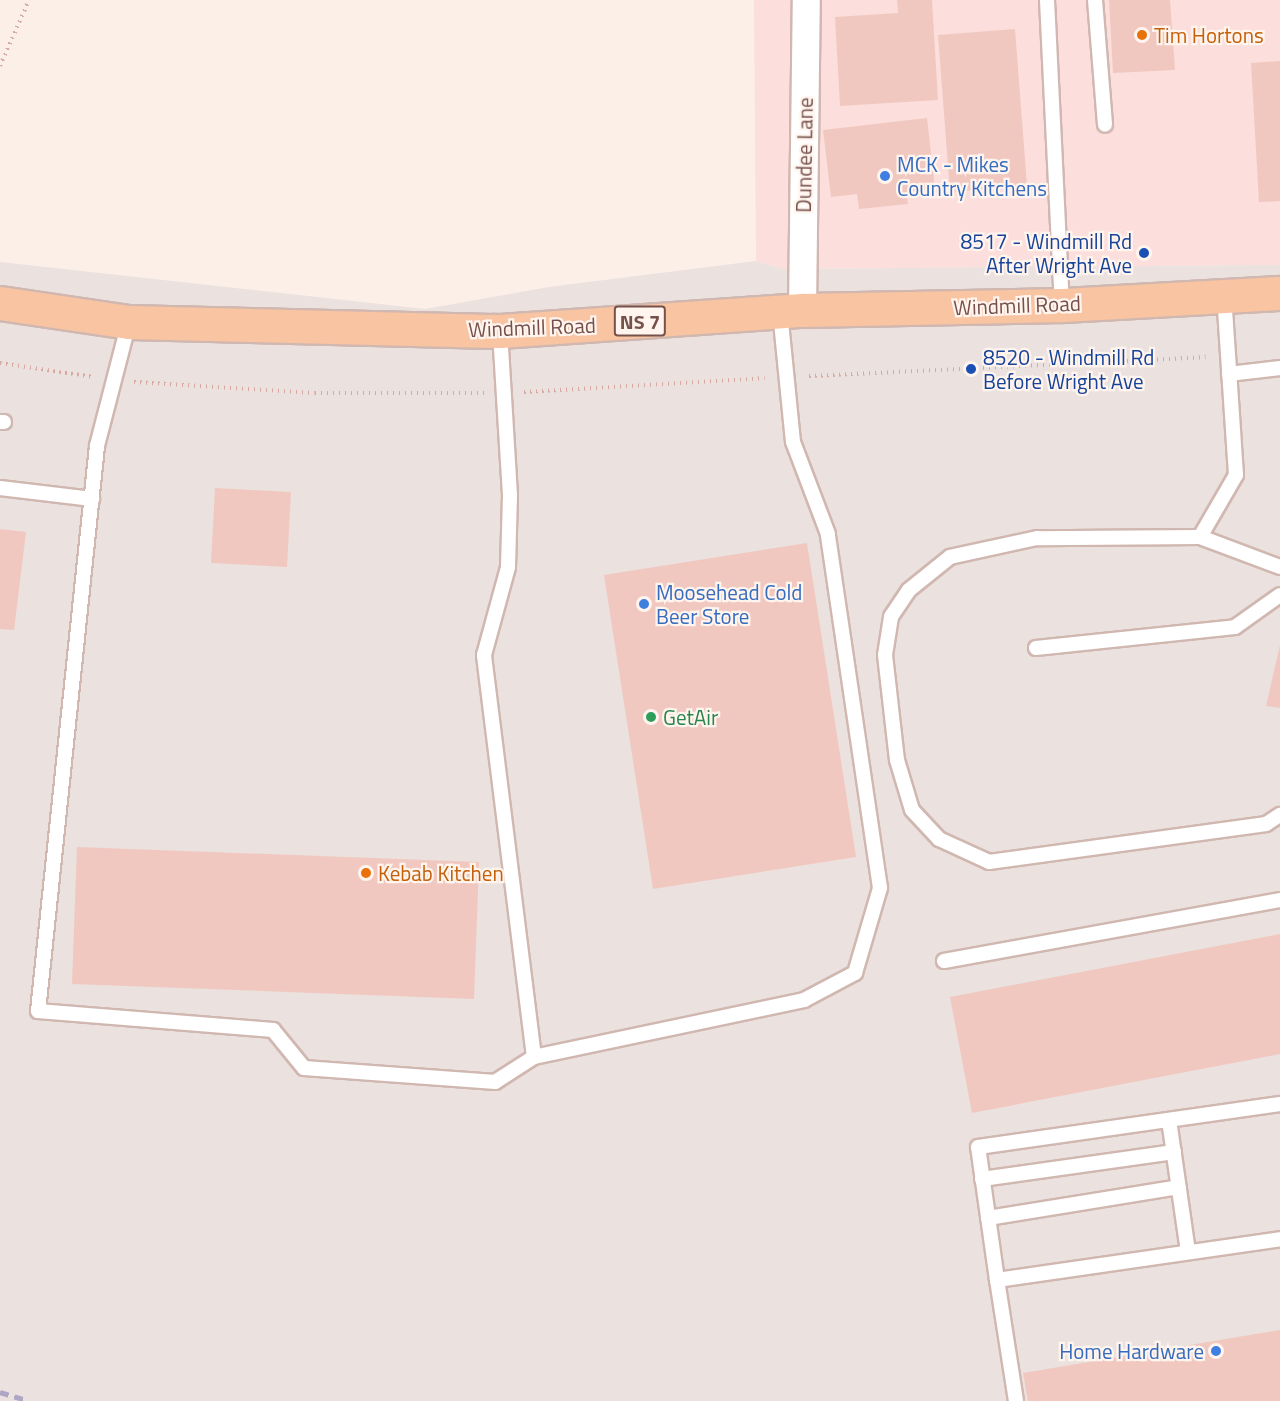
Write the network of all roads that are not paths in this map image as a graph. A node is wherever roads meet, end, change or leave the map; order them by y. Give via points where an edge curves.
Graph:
1 (806, 0) edge
2 (1047, 0) edge
3 (1095, 0) edge
4 (1106, 125) dead end
5 (1280, 292) edge
6 (1224, 293) junction
7 (0, 303) edge
8 (1062, 305) junction
9 (791, 311) junction
10 (129, 322) junction
11 (500, 331) junction
12 (1280, 368) edge
13 (1229, 374) junction
14 (0, 488) edge
15 (92, 499) junction
16 (1200, 537) junction
17 (1280, 567) edge
18 (1280, 596) edge
19 (1036, 648) dead end
20 (1280, 815) edge
21 (1280, 900) edge
22 (944, 961) dead end
23 (534, 1056) junction
24 (1280, 1104) edge
25 (1169, 1120) junction
26 (1174, 1152) junction
27 (982, 1179) junction
28 (1179, 1187) junction
29 (988, 1218) junction
30 (1280, 1239) edge
31 (1188, 1252) junction
32 (997, 1280) junction
33 (1016, 1401) edge

1 - 9 street, Dundee Lane
2 - 8 lane
3 - 4 lane
5 - 6 main road, Windmill Road / NS 7
6 - 8 main road, Windmill Road / NS 7
6 - 13 lane
7 - 10 main road, Windmill Road / NS 7
8 - 9 main road, Windmill Road / NS 7
9 - 11 main road, Windmill Road / NS 7
9 - 23 lane via 787,377 793,442 828,534 880,888 855,973 804,1000
10 - 11 main road, Windmill Road / NS 7
10 - 15 lane via 97,446
11 - 23 lane via 510,495 508,567 484,655
12 - 13 lane
13 - 16 lane via 1236,475
14 - 15 lane
15 - 23 lane via 38,1011 273,1030 304,1068 495,1082
16 - 17 lane
16 - 20 lane via 1037,538 950,557 909,590 891,617 885,655 897,760 912,810 939,839 989,862 1266,824
18 - 19 lane via 1235,627
21 - 22 lane
24 - 25 lane
25 - 26 lane
25 - 27 lane via 978,1147
26 - 27 lane
26 - 28 lane
27 - 29 lane
28 - 29 lane
28 - 31 lane
29 - 32 lane
30 - 31 lane
31 - 32 lane
32 - 33 lane

